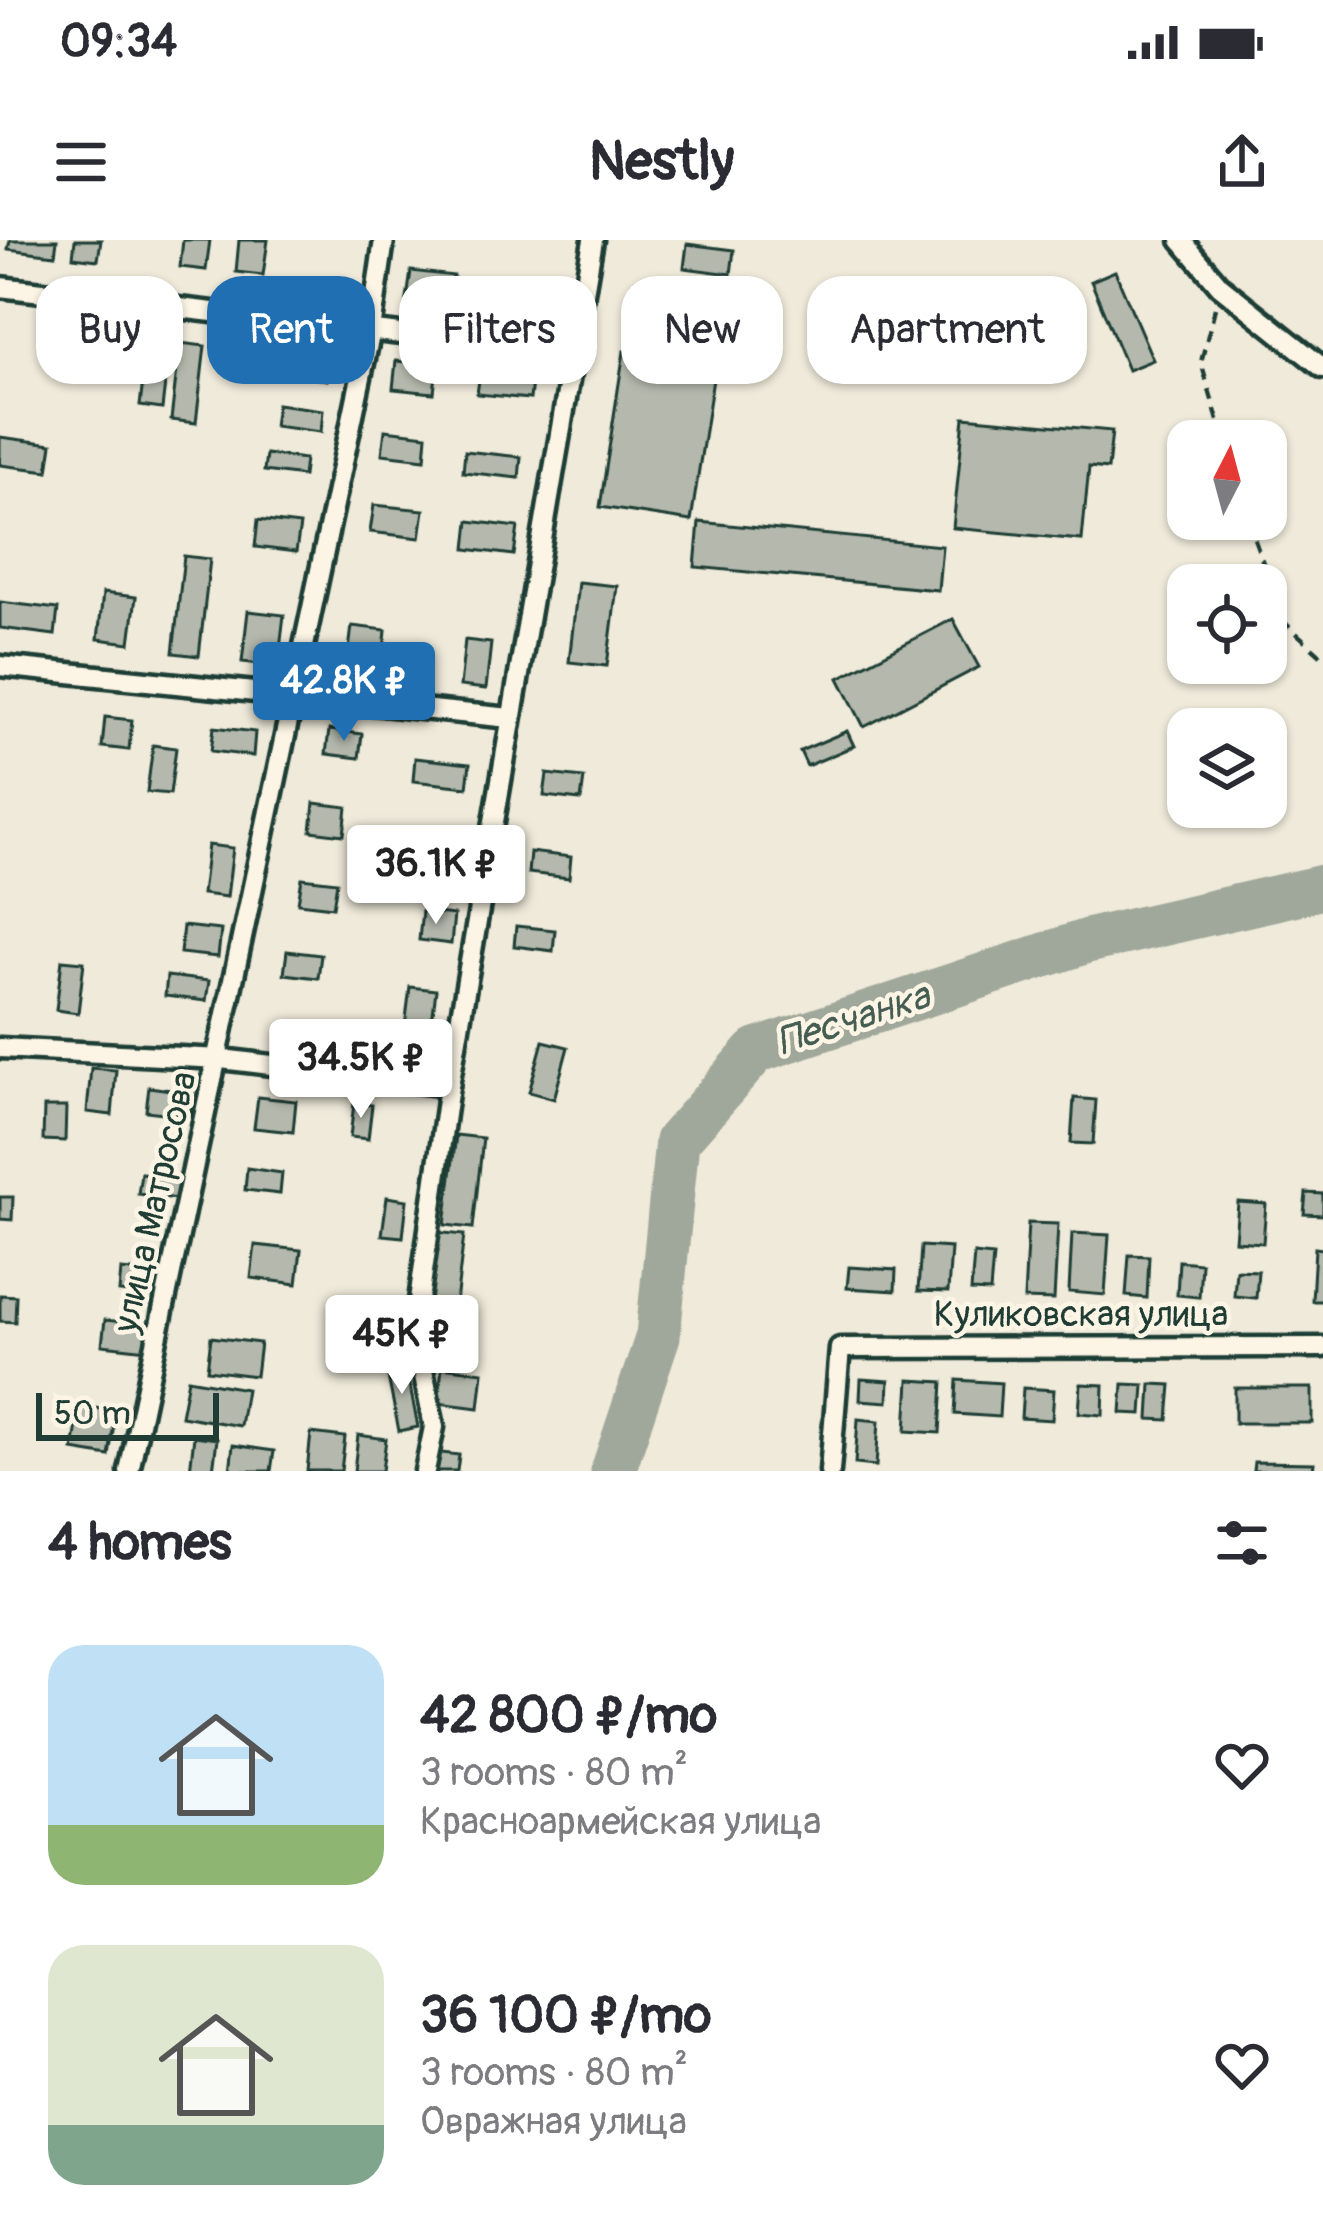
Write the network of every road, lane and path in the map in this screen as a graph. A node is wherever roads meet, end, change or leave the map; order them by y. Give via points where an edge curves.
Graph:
1 (384, 240) edge
2 (593, 240) edge
3 (1180, 240) edge
4 (586, 276) edge
5 (1220, 286) junction
6 (0, 287) edge
7 (375, 302) edge
8 (207, 311) edge
9 (1323, 368) edge
10 (359, 384) edge
11 (566, 384) edge
12 (1218, 420) edge
13 (1255, 540) edge
14 (1323, 657) edge
15 (0, 666) edge
16 (293, 696) junction
17 (510, 718) junction
18 (0, 1048) edge
19 (221, 1059) junction
20 (449, 1086) junction
21 (1323, 1347) edge
22 (129, 1471) edge
23 (425, 1471) edge
24 (830, 1471) edge

1 - 7 street, улица Матросова
2 - 4 street
3 - 5 street
5 - 9 street
5 - 12 path via 1201,362
6 - 8 street
10 - 16 street, улица Матросова
11 - 17 street
13 - 14 path via 1286,623
15 - 16 street
16 - 17 street
16 - 19 street, улица Матросова
17 - 20 street
18 - 19 street
19 - 20 street
19 - 22 street, улица Матросова
20 - 23 street via 415,1329 434,1426
21 - 24 street, Куликовская улица via 839,1348

